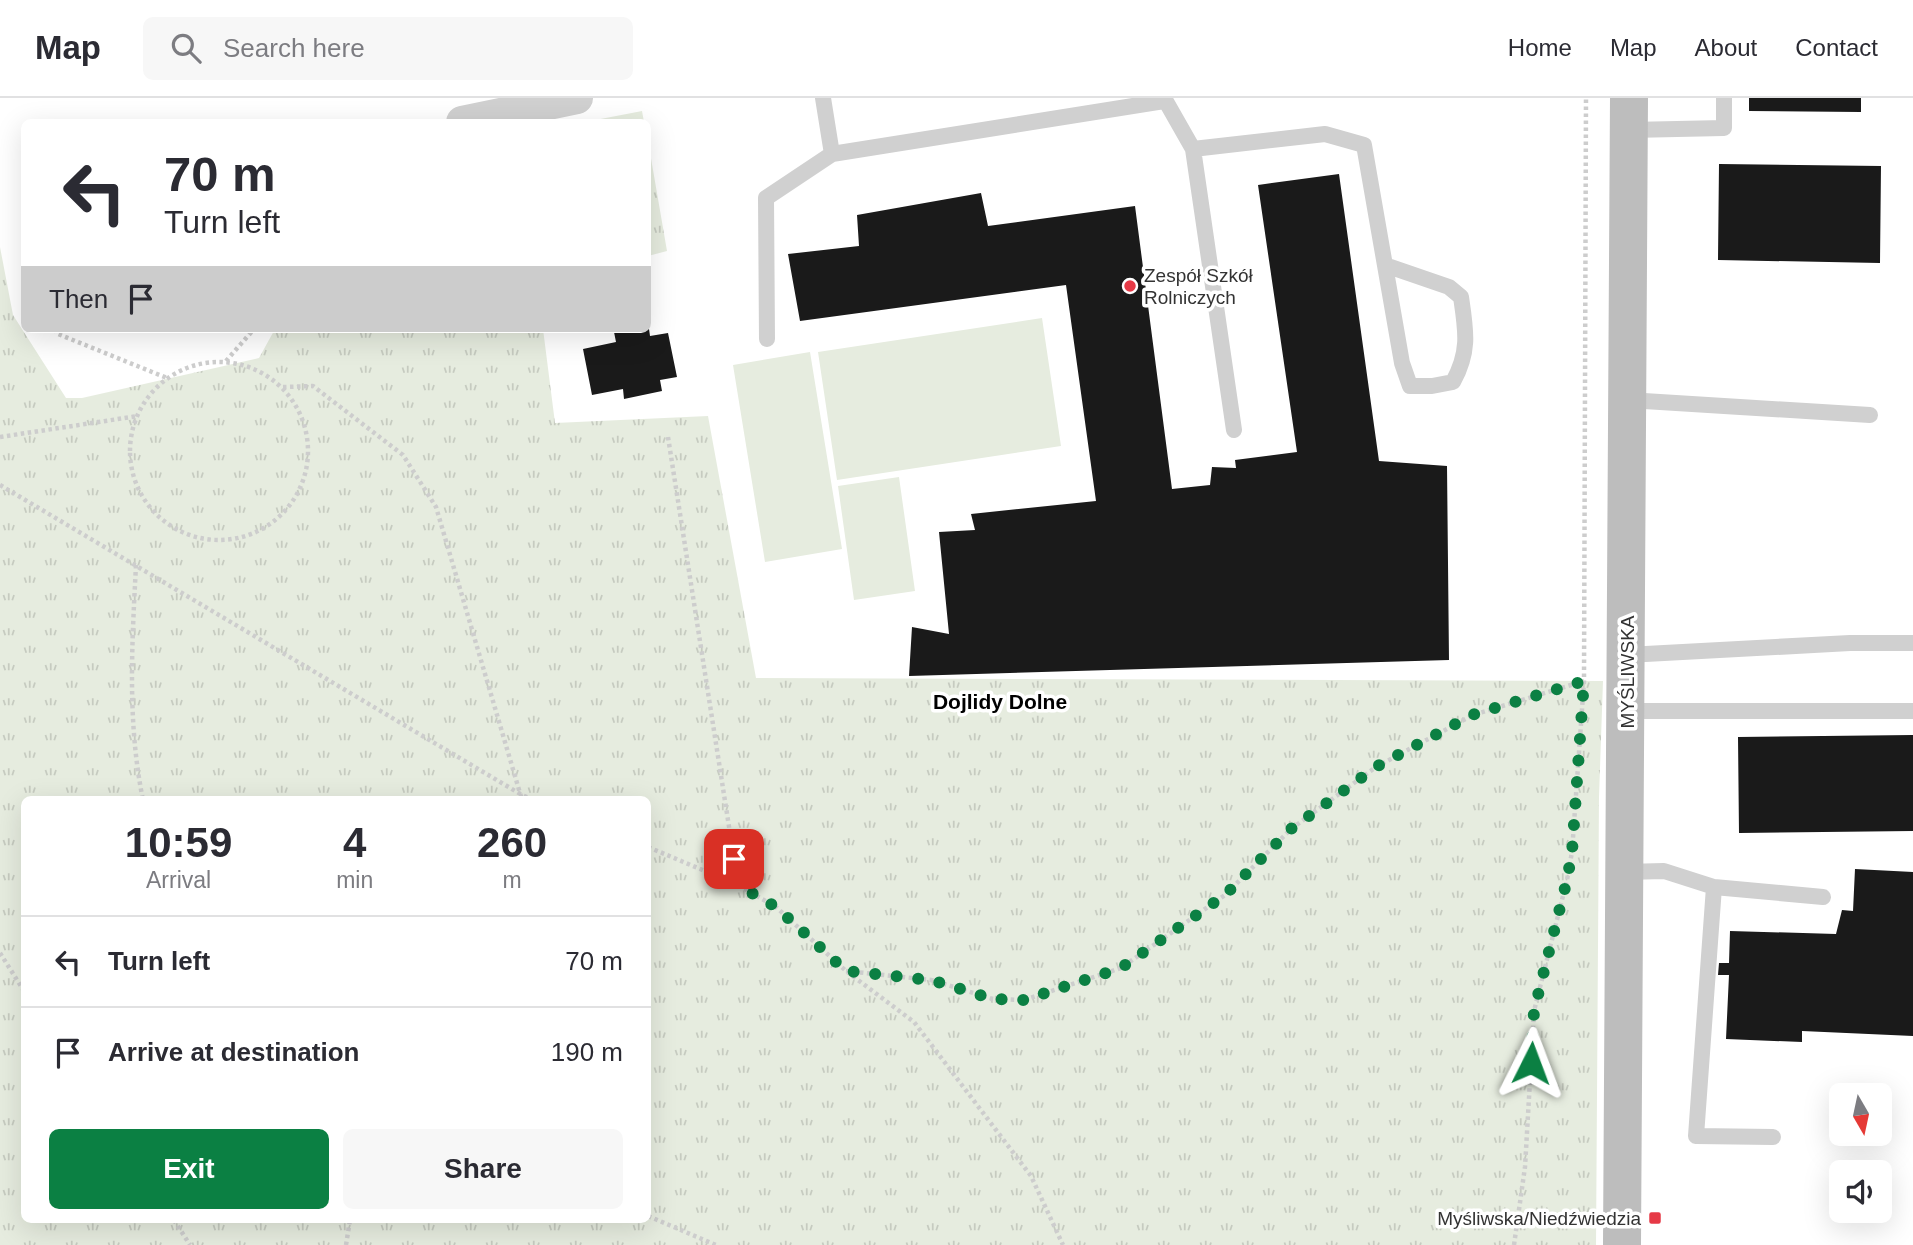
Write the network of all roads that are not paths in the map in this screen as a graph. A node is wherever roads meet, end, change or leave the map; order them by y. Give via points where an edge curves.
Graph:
1 (577, 98) edge
2 (823, 98) edge
3 (1724, 98) edge
4 (1164, 99) edge
5 (1630, 114) edge
6 (476, 119) edge
7 (1193, 149) junction
8 (832, 154) junction
9 (1385, 265) junction
10 (767, 339) dead end
11 (1628, 400) junction
12 (1870, 415) dead end
13 (1234, 430) dead end
14 (1913, 643) edge
15 (1627, 655) junction
16 (1627, 711) junction
17 (1913, 711) edge
18 (1625, 872) junction
19 (1714, 887) junction
20 (1823, 897) dead end
21 (1773, 1137) dead end
22 (1622, 1245) edge

1 - 6 street
2 - 8 lane
3 - 5 lane via 1724,128
4 - 7 lane
4 - 8 lane
5 - 11 street, MYŚLIWSKA
7 - 9 lane via 1325,134 1364,145
7 - 13 lane
8 - 10 lane via 766,198
9 - 9 lane via 1410,386 1453,382 1464,363 1461,297 1448,287
11 - 12 lane
11 - 15 street, MYŚLIWSKA
14 - 15 lane
15 - 16 street, MYŚLIWSKA
16 - 17 lane
16 - 18 street, MYŚLIWSKA
18 - 19 lane via 1664,871
18 - 22 street, MYŚLIWSKA
19 - 20 lane
19 - 21 lane via 1696,1136

